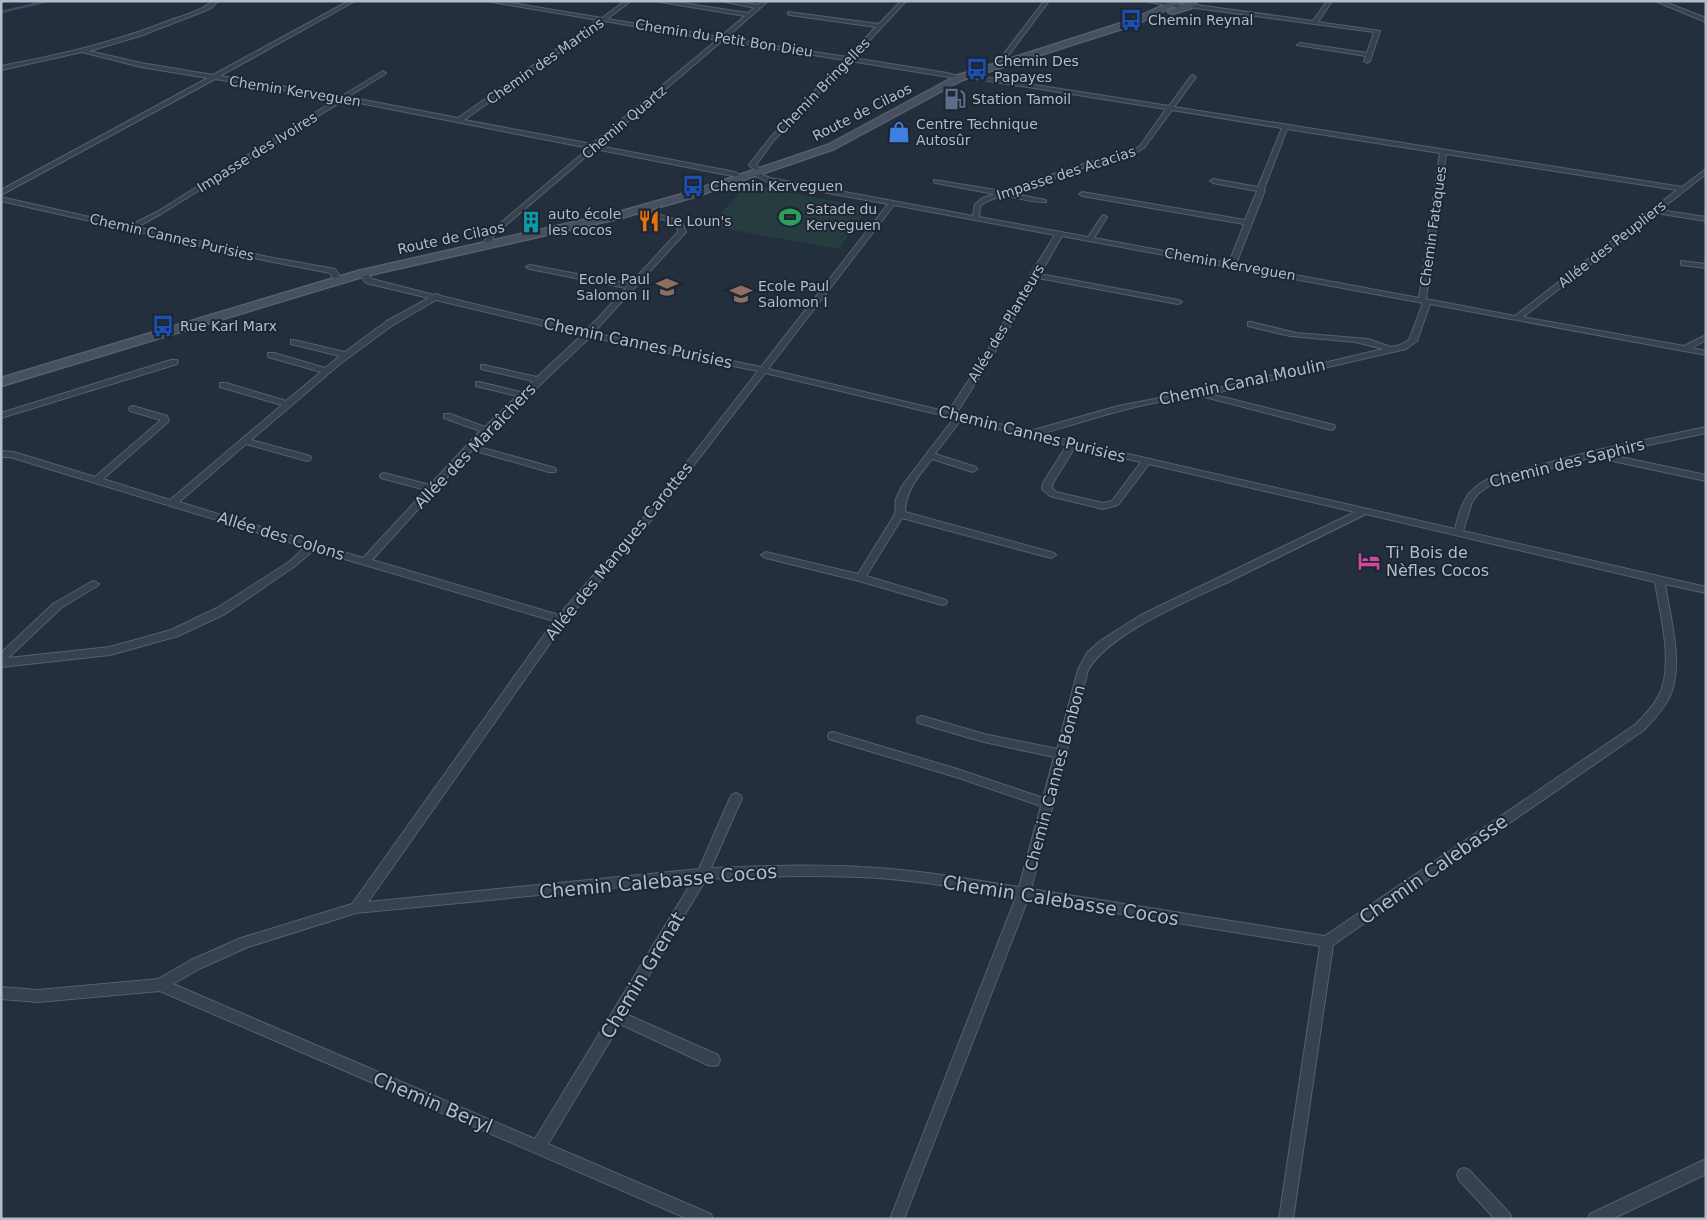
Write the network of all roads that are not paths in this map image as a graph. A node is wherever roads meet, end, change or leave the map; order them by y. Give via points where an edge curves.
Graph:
1 (216, 1) edge
2 (353, 1) edge
3 (488, 1) edge
4 (629, 1) edge
5 (658, 1) edge
6 (724, 1) edge
7 (766, 1) edge
8 (904, 1) edge
9 (1047, 1) edge
10 (1147, 1) edge
11 (1330, 1) edge
12 (1657, 1) edge
13 (1185, 4) edge
14 (759, 7) junction
15 (790, 12) dead end
16 (749, 15) junction
17 (605, 20) junction
18 (1706, 20) edge
19 (1315, 22) junction
20 (881, 26) junction
21 (722, 38) junction
22 (1300, 46) dead end
23 (84, 50) junction
24 (851, 59) junction
25 (1007, 61) junction
26 (1, 68) edge
27 (383, 73) dead end
28 (211, 77) junction
29 (962, 77) junction
30 (1193, 77) dead end
31 (343, 98) junction
32 (1172, 109) junction
33 (460, 120) junction
34 (1285, 127) junction
35 (595, 147) junction
36 (1444, 152) junction
37 (1706, 171) edge
38 (758, 173) junction
39 (742, 178) junction
40 (936, 181) dead end
41 (1213, 181) dead end
42 (1683, 189) junction
43 (1262, 190) junction
44 (1, 192) edge
45 (1004, 193) junction
46 (1082, 194) dead end
47 (1, 198) edge
48 (1044, 201) dead end
49 (892, 202) junction
50 (639, 210) junction
51 (1655, 211) junction
52 (976, 217) junction
53 (1104, 217) dead end
54 (1706, 219) edge
55 (1249, 223) junction
56 (130, 228) junction
57 (1060, 233) junction
58 (1091, 238) junction
59 (486, 246) junction
60 (1684, 263) dead end
61 (1232, 264) junction
62 (1706, 266) edge
63 (530, 267) dead end
64 (362, 273) junction
65 (1034, 276) junction
66 (339, 280) junction
67 (632, 287) junction
68 (436, 296) junction
69 (1425, 301) junction
70 (1178, 302) dead end
71 (1517, 318) junction
72 (1251, 324) dead end
73 (588, 334) junction
74 (1706, 336) edge
75 (294, 342) dead end
76 (1685, 349) junction
77 (1390, 350) junction
78 (1706, 353) edge
79 (271, 355) dead end
80 (346, 355) junction
81 (174, 362) dead end
82 (484, 367) dead end
83 (764, 370) junction
84 (326, 371) junction
85 (538, 380) junction
86 (1, 382) edge
87 (479, 384) dead end
88 (223, 385) dead end
89 (1201, 394) junction
90 (521, 395) junction
91 (288, 404) junction
92 (133, 408) dead end
93 (956, 415) junction
94 (1, 416) edge
95 (447, 416) dead end
96 (1331, 427) dead end
97 (486, 430) junction
98 (1706, 430) edge
99 (1030, 434) junction
100 (245, 441) junction
101 (1072, 444) junction
102 (471, 447) junction
103 (1, 454) edge
104 (1593, 454) junction
105 (931, 456) junction
106 (307, 458) dead end
107 (1147, 461) junction
108 (973, 469) dead end
109 (552, 470) dead end
110 (384, 476) dead end
111 (1706, 478) edge
112 (96, 480) junction
113 (433, 489) junction
114 (172, 503) junction
115 (1365, 512) junction
116 (900, 514) junction
117 (1458, 533) junction
118 (312, 546) junction
119 (766, 555) dead end
120 (1051, 555) dead end
121 (365, 562) junction
122 (860, 578) junction
123 (1660, 580) junction
124 (94, 584) dead end
125 (1706, 590) edge
126 (942, 602) dead end
127 (561, 619) junction
128 (1, 659) edge
129 (1, 663) edge
130 (922, 720) dead end
131 (833, 736) dead end
132 (1061, 754) junction
133 (736, 798) dead end
134 (1048, 804) junction
135 (703, 874) junction
136 (1024, 893) junction
137 (356, 908) junction
138 (1327, 942) junction
139 (160, 985) junction
140 (1, 993) edge
141 (617, 1016) junction
142 (713, 1060) dead end
143 (538, 1147) junction
144 (1706, 1166) edge
145 (1464, 1175) dead end
146 (706, 1219) edge
147 (897, 1219) edge
148 (1286, 1219) edge
149 (1504, 1219) edge
150 (1595, 1219) edge

1 - 23 street via 158,28
2 - 28 street
3 - 17 street, Chemin du Petit Bon Dieu
4 - 17 street, Chemin des Martins
5 - 16 street
6 - 14 street
7 - 14 street, Chemin Quartz
8 - 20 street, Chemin Bringelles
9 - 25 street via 1005,56
10 - 13 street
11 - 19 street
12 - 18 street
13 - 19 street
13 - 25 main road, Route de Cilaos
14 - 16 street, Chemin Quartz
15 - 20 street
16 - 21 street, Chemin Quartz
17 - 21 street, Chemin du Petit Bon Dieu
17 - 33 street, Chemin des Martins
19 - 22 street via 1378,32 1368,58
20 - 24 street, Chemin Bringelles
21 - 24 street, Chemin du Petit Bon Dieu
21 - 35 street, Chemin Quartz
23 - 26 street
23 - 28 street, Chemin Kerveguen via 141,65
24 - 29 street, Chemin du Petit Bon Dieu
24 - 38 street, Chemin Bringelles via 772,139 752,165
25 - 29 main road, Route de Cilaos
27 - 31 street, Impasse des Ivoires
28 - 31 street, Chemin Kerveguen
28 - 44 street
29 - 32 street, Chemin du Petit Bon Dieu
29 - 38 main road, Route de Cilaos via 831,147
30 - 32 street, Impasse des Acacias
31 - 33 street, Chemin Kerveguen
31 - 56 street, Impasse des Ivoires
32 - 34 street, Chemin du Petit Bon Dieu
32 - 45 street, Impasse des Acacias via 1142,148 1132,154 1092,163
33 - 35 street, Chemin Kerveguen
34 - 36 street, Chemin du Petit Bon Dieu
34 - 43 street
35 - 39 street, Chemin Kerveguen
35 - 59 street, Chemin Quartz via 501,225
36 - 42 street, Chemin du Petit Bon Dieu
36 - 69 street, Chemin Fataques
37 - 42 street, Allée des Peupliers
38 - 39 main road, Route de Cilaos
38 - 49 street, Chemin Kerveguen via 768,180
39 - 50 main road, Route de Cilaos
40 - 45 street
41 - 43 street
42 - 51 street, Allée des Peupliers
43 - 55 street
45 - 48 street
45 - 52 street, Impasse des Acacias via 978,203
46 - 55 street
47 - 56 street, Chemin Cannes Purisies
49 - 52 street, Chemin Kerveguen
49 - 83 street, Allée des Mangues Carottes
50 - 59 main road, Route de Cilaos
50 - 67 street, Allée des Maraîchers via 680,224 683,229
51 - 54 street
51 - 71 street, Allée des Peupliers
52 - 57 street, Chemin Kerveguen
53 - 58 street
55 - 61 street
56 - 66 street, Chemin Cannes Purisies via 332,272
57 - 58 street, Chemin Kerveguen
57 - 65 street, Allée des Planteurs
58 - 61 street, Chemin Kerveguen
59 - 64 main road, Route de Cilaos
60 - 62 street
61 - 69 street, Chemin Kerveguen
63 - 67 street
64 - 66 main road, Route de Cilaos
64 - 68 street, Chemin Cannes Purisies via 369,281
65 - 70 street
65 - 93 street, Allée des Planteurs
66 - 86 main road, Route de Cilaos
67 - 73 street, Allée des Maraîchers
68 - 73 street, Chemin Cannes Purisies
68 - 80 street via 390,322
69 - 71 street, Chemin Kerveguen
69 - 77 street, Chemin Canal Moulin via 1413,341
71 - 76 street, Chemin Kerveguen
72 - 77 street via 1293,335 1340,337 1374,343
73 - 83 street, Chemin Cannes Purisies
73 - 85 street, Allée des Maraîchers
74 - 76 street
75 - 80 street
76 - 78 street, Chemin Kerveguen
77 - 89 street, Chemin Canal Moulin
79 - 84 street
80 - 84 street
81 - 94 street
82 - 85 street
83 - 93 street, Chemin Cannes Purisies
83 - 127 street, Allée des Mangues Carottes via 649,517
84 - 91 street
85 - 90 street, Allée des Maraîchers
87 - 90 street
88 - 91 street
89 - 96 street
89 - 99 street, Chemin Canal Moulin via 1118,410
90 - 97 street, Allée des Maraîchers
91 - 100 street
92 - 112 street via 166,421
93 - 99 street, Chemin Cannes Purisies
93 - 105 street, Allée des Planteurs
95 - 97 street
97 - 102 street, Allée des Maraîchers
98 - 104 street, Chemin des Saphirs
99 - 101 street, Chemin Cannes Purisies
100 - 106 street
100 - 114 street
101 - 107 street, Chemin Cannes Purisies
101 - 107 street via 1048,483 1047,489 1052,494 1098,505 1115,503
102 - 109 street
102 - 113 street, Allée des Maraîchers
103 - 112 street, Allée des Colons via 11,454
104 - 111 street
104 - 117 street, Chemin des Saphirs via 1477,487 1469,497
105 - 108 street
105 - 116 street, Allée des Planteurs via 906,486
107 - 115 street, Chemin Cannes Purisies
110 - 113 street
112 - 114 street, Allée des Colons
113 - 121 street, Allée des Maraîchers
114 - 118 street, Allée des Colons
115 - 117 street, Chemin Cannes Purisies
115 - 132 street, Chemin Cannes Bonbon via 1145,618 1104,644 1091,656 1083,670
116 - 120 street
116 - 122 street, Allée des Planteurs
117 - 123 street, Chemin Cannes Purisies
118 - 121 street, Allée des Colons
118 - 129 street via 292,564 221,612 174,633 110,651
119 - 122 street
121 - 127 street, Allée des Colons
122 - 126 street
123 - 125 street, Chemin Cannes Purisies
123 - 138 street, Chemin Calebasse via 1670,666 1667,691 1640,727
124 - 128 street via 57,606
127 - 137 street, Allée des Mangues Carottes
130 - 132 street via 984,738
131 - 134 street
132 - 134 street, Chemin Cannes Bonbon
133 - 135 street, Chemin Grenat
134 - 136 street, Chemin Cannes Bonbon
135 - 136 street, Chemin Calebasse Cocos via 779,870 862,872
135 - 137 street, Chemin Calebasse Cocos
135 - 141 street, Chemin Grenat
136 - 138 street, Chemin Calebasse Cocos
136 - 147 street, Chemin Cannes Bonbon
137 - 139 street, Chemin Calebasse Cocos via 245,942
138 - 148 street
139 - 140 street, Chemin Calebasse Cocos via 38,996
139 - 143 street, Chemin Beryl
141 - 142 street
141 - 143 street, Chemin Grenat
143 - 146 street, Chemin Beryl
144 - 150 street
145 - 149 street

